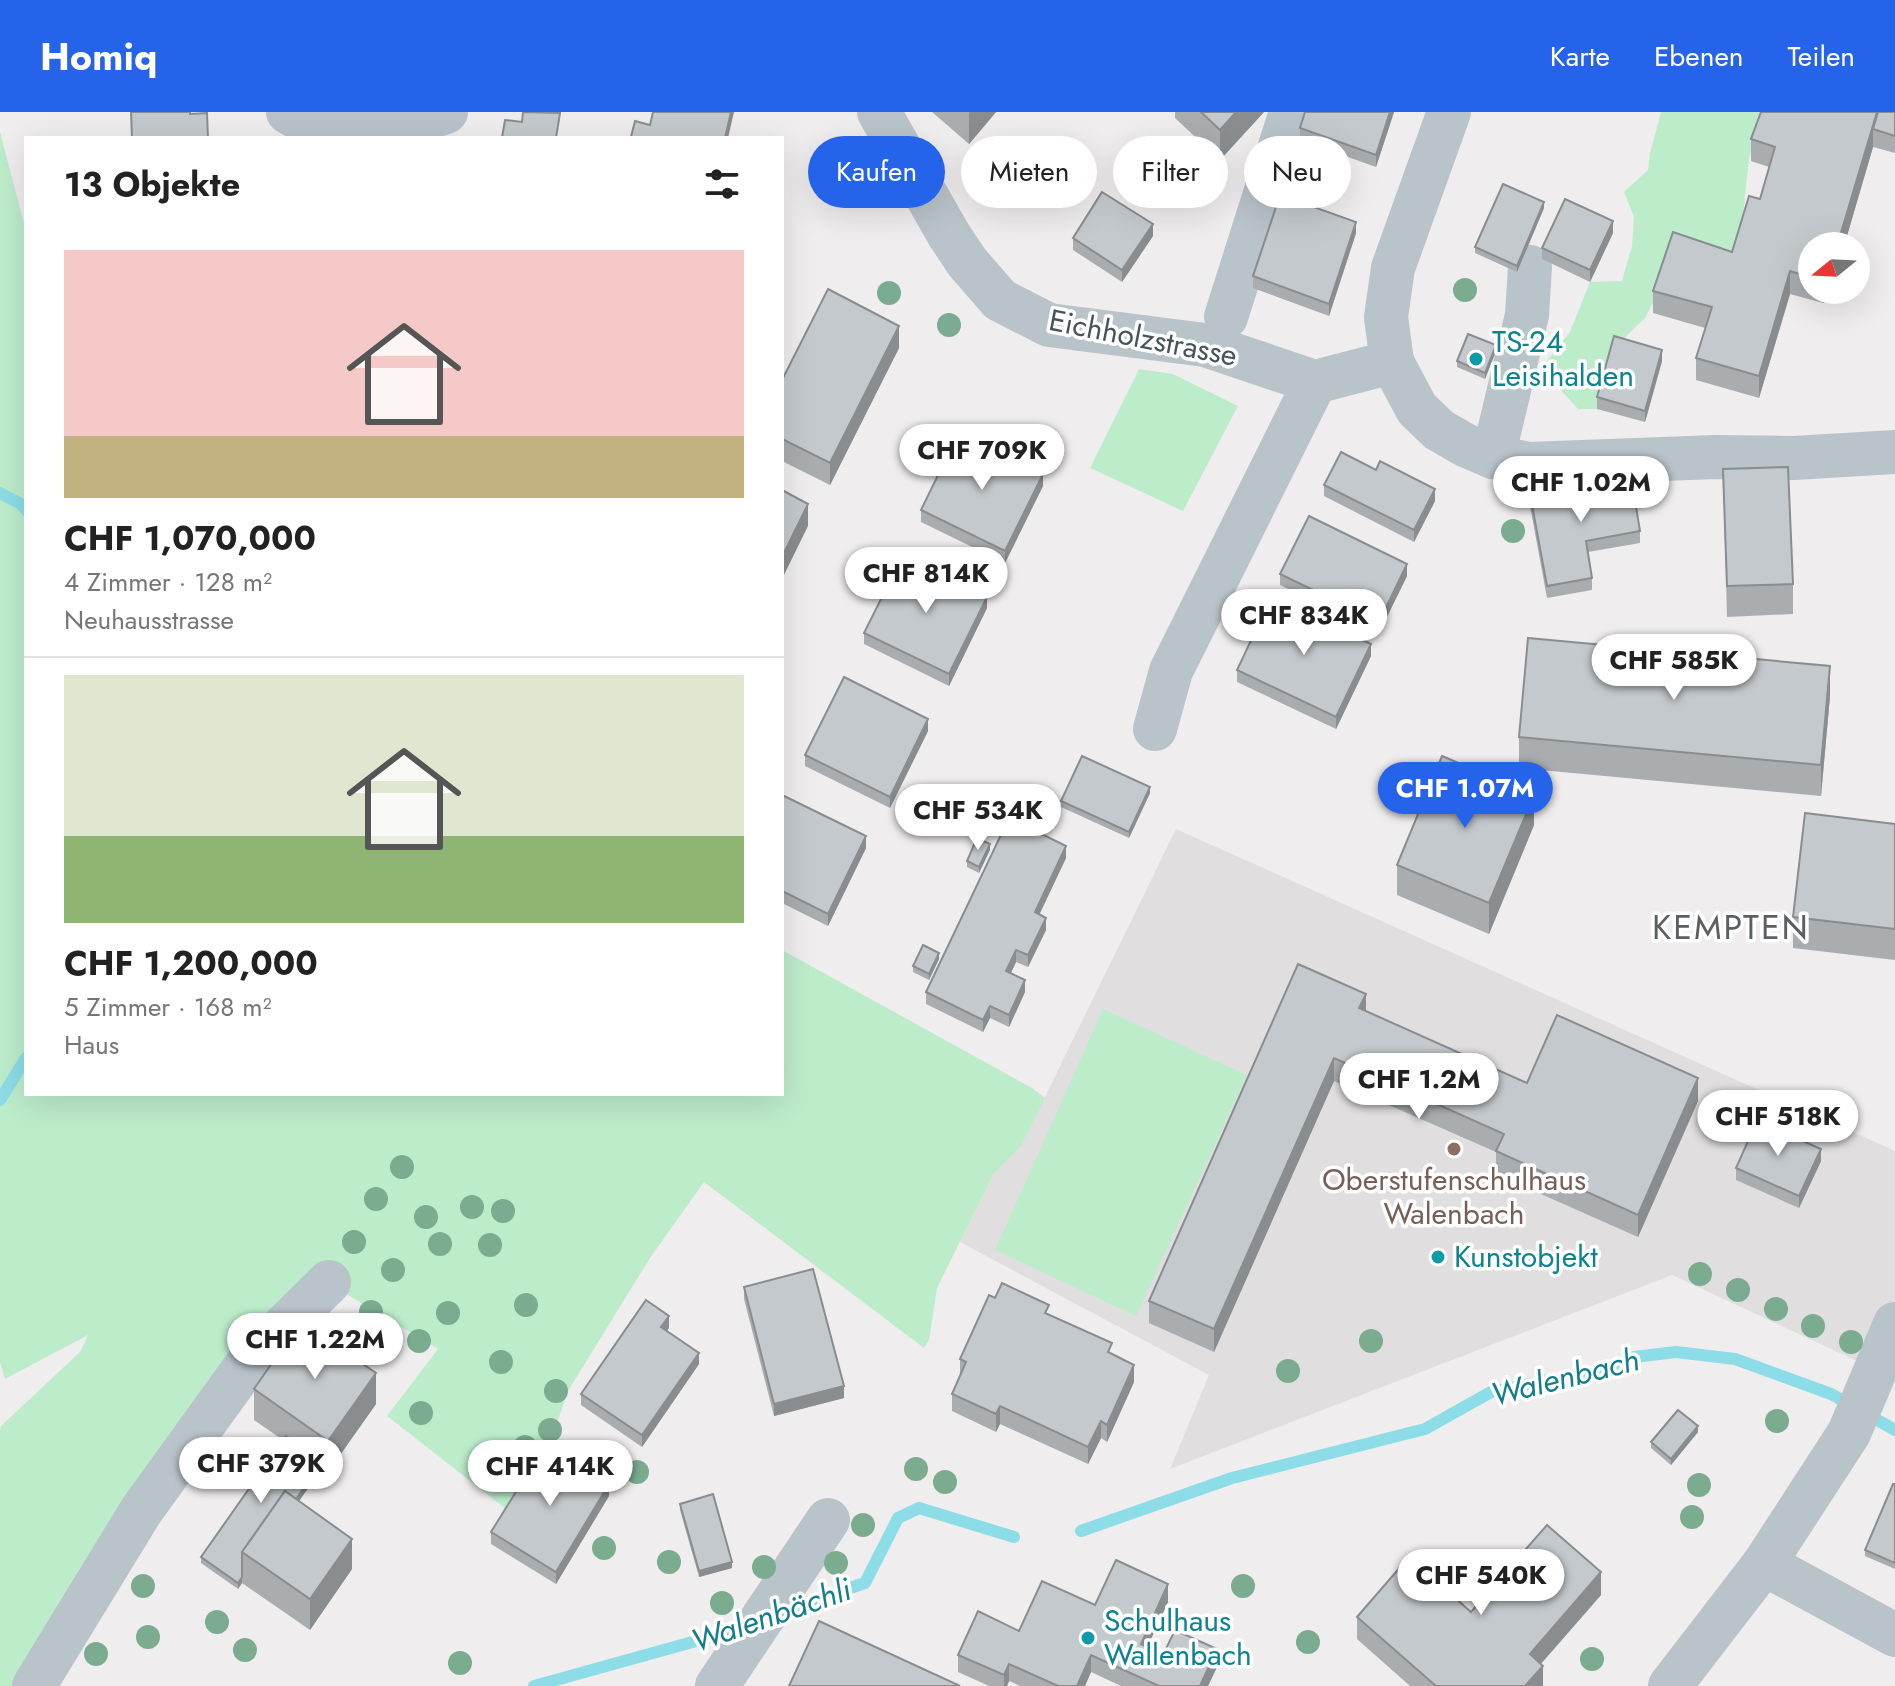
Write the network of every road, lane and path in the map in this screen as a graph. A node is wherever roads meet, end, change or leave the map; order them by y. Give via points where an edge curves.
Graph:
1 (288, 112) edge
2 (446, 112) edge
3 (879, 112) edge
4 (1291, 112) edge
5 (1449, 112) edge
6 (1530, 267) dead end
7 (1226, 317) dead end
8 (1392, 362) junction
9 (1315, 382) junction
10 (1895, 452) edge
11 (1493, 457) junction
12 (1155, 729) dead end
13 (329, 1282) dead end
14 (1895, 1324) edge
15 (828, 1520) dead end
16 (1764, 1564) junction
17 (1895, 1635) edge
18 (34, 1686) edge
19 (717, 1686) edge
20 (1670, 1686) edge

1 - 2 street via 345,133 408,125
3 - 9 street, Eichholzstrasse via 949,235 1000,300 1049,325 1205,345
4 - 7 street
5 - 8 street via 1393,268 1386,317
6 - 11 street via 1527,315
8 - 9 street
8 - 11 street via 1417,409 1439,430
9 - 12 street via 1171,671
10 - 11 street via 1529,464
13 - 18 street via 250,1360 141,1511
14 - 16 street via 1849,1433
15 - 19 street
16 - 17 street
16 - 20 street

